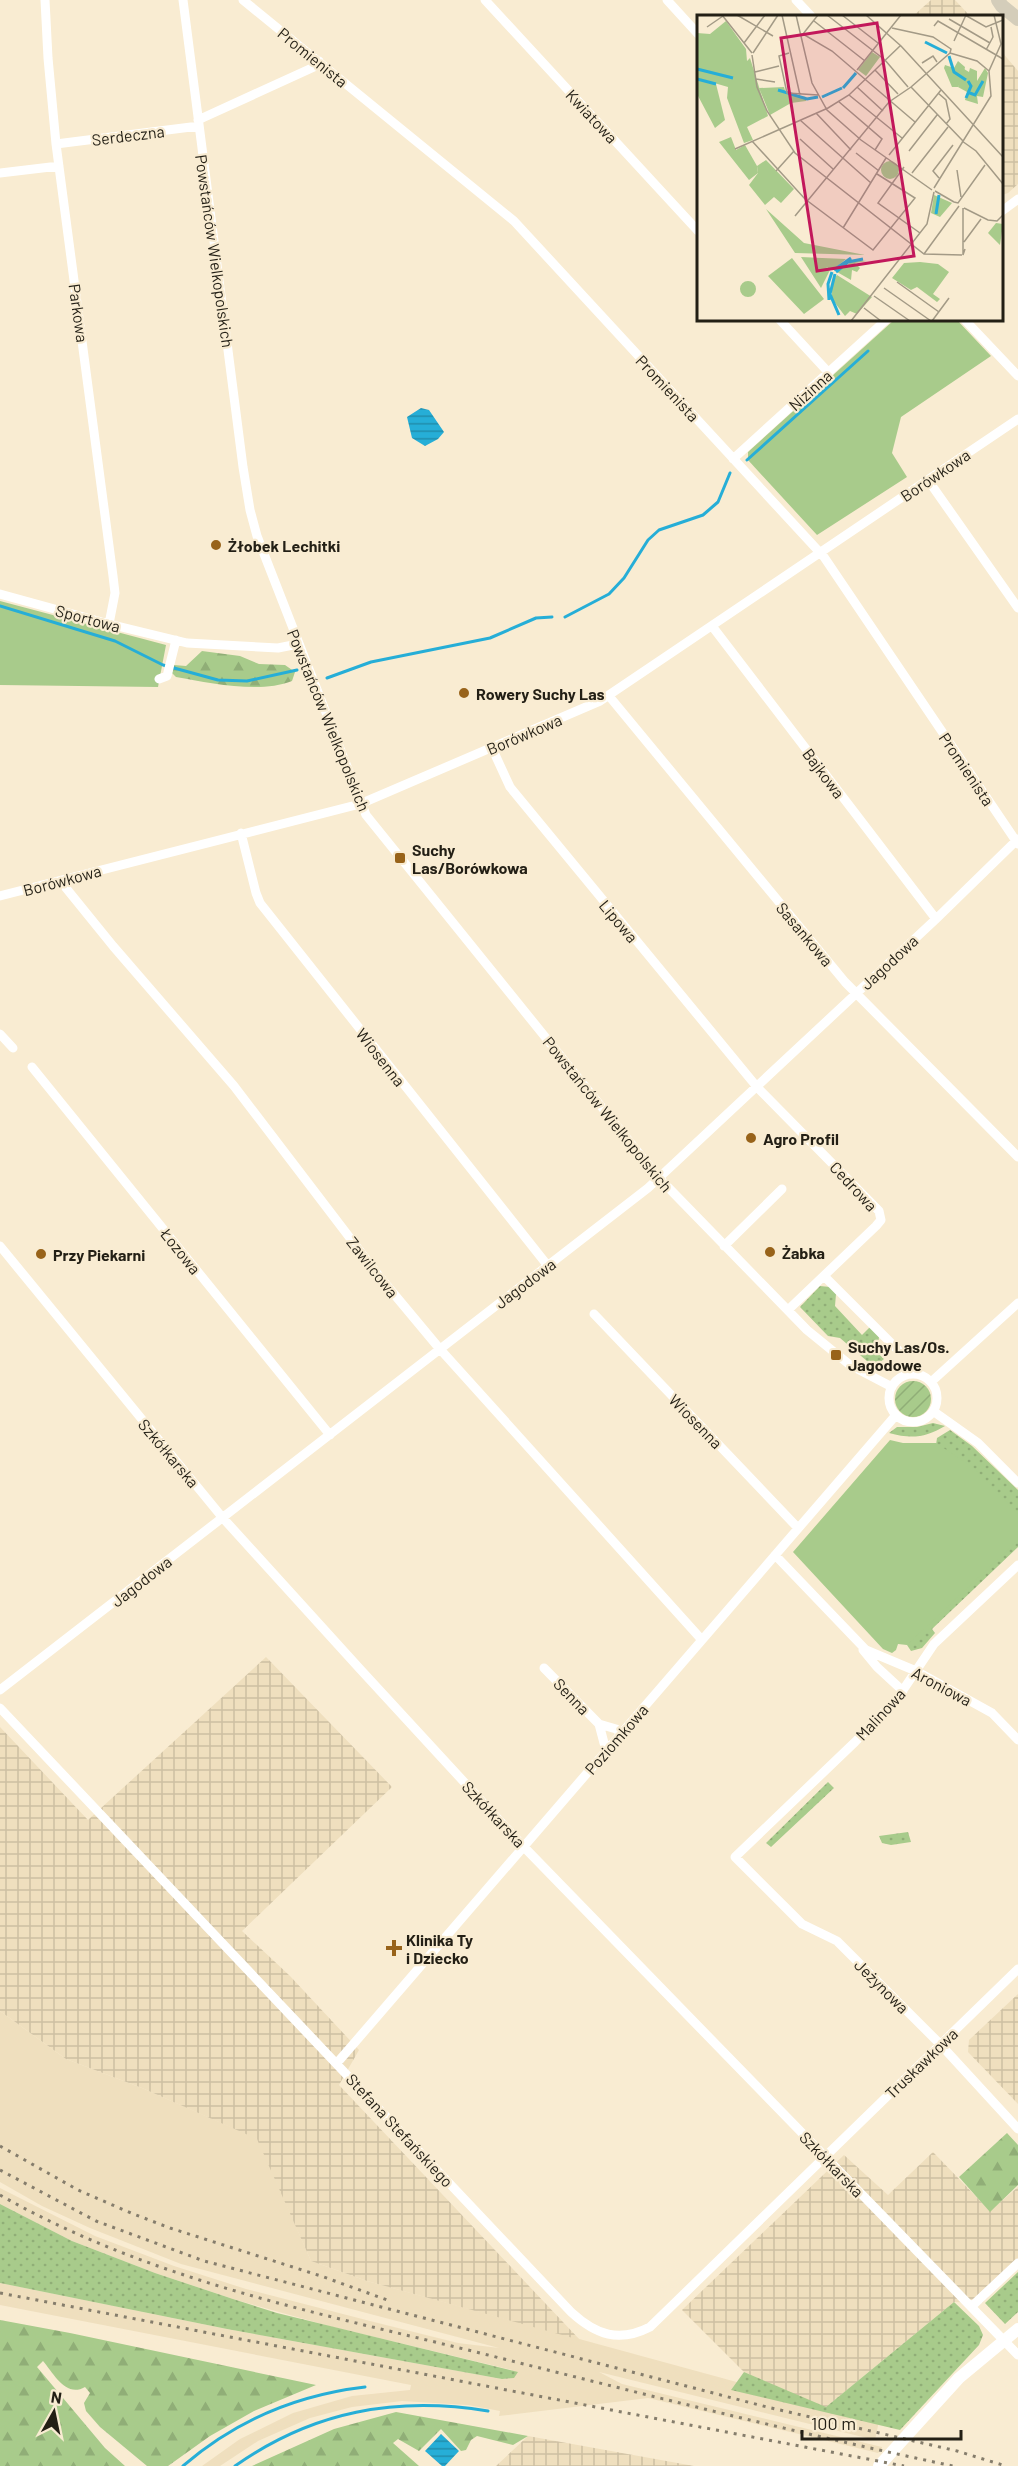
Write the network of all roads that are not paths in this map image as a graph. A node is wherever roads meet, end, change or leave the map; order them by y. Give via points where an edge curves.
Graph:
1 (45, 0) edge
2 (186, 0) edge
3 (243, 0) edge
4 (485, 0) edge
5 (667, 0) edge
6 (796, 0) edge
7 (998, 0) edge
8 (1007, 0) edge
9 (811, 15) edge
10 (1018, 18) edge
11 (697, 32) edge
12 (319, 61) junction
13 (199, 123) junction
14 (56, 144) junction
15 (59, 166) junction
16 (0, 173) edge
17 (1018, 199) edge
18 (1003, 210) edge
19 (697, 229) edge
20 (781, 321) edge
21 (885, 321) edge
22 (966, 321) edge
23 (829, 373) junction
24 (1018, 376) edge
25 (1018, 419) edge
26 (733, 459) junction
27 (928, 480) junction
28 (820, 552) junction
29 (0, 594) edge
30 (1018, 608) edge
31 (109, 624) junction
32 (712, 626) junction
33 (176, 640) junction
34 (298, 644) junction
35 (163, 676) dead end
36 (609, 696) junction
37 (492, 748) junction
38 (360, 804) junction
39 (241, 833) junction
40 (1017, 842) edge
41 (63, 880) junction
42 (0, 896) edge
43 (936, 920) junction
44 (856, 994) junction
45 (0, 1034) edge
46 (13, 1048) dead end
47 (33, 1067) dead end
48 (757, 1087) junction
49 (1018, 1157) edge
50 (659, 1179) junction
51 (782, 1189) dead end
52 (0, 1246) edge
53 (724, 1246) junction
54 (548, 1266) junction
55 (824, 1276) junction
56 (1018, 1303) edge
57 (788, 1310) junction
58 (594, 1314) dead end
59 (440, 1348) junction
60 (898, 1350) dead end
61 (931, 1382) junction
62 (892, 1387) junction
63 (933, 1411) junction
64 (896, 1415) junction
65 (330, 1435) junction
66 (1018, 1484) edge
67 (222, 1517) junction
68 (798, 1528) junction
69 (775, 1555) junction
70 (1018, 1565) edge
71 (702, 1640) junction
72 (858, 1643) junction
73 (544, 1668) dead end
74 (916, 1671) junction
75 (0, 1690) edge
76 (903, 1691) junction
77 (0, 1708) edge
78 (598, 1724) junction
79 (621, 1733) junction
80 (1018, 1740) edge
81 (609, 1747) junction
82 (524, 1846) junction
83 (735, 1857) joint
84 (1018, 1969) edge
85 (940, 2044) junction
86 (337, 2063) junction
87 (1018, 2129) edge
88 (825, 2157) junction
89 (1018, 2263) edge
90 (971, 2307) junction
91 (1018, 2329) edge
92 (1003, 2340) junction
93 (1018, 2355) edge
94 (879, 2466) edge

1 - 14 street, Parkowa
2 - 13 street, Powstańców Wielkopolskich
3 - 12 street, Promienista
4 - 19 street, Kwiatowa
5 - 11 street
6 - 9 street
7 - 10 main road
8 - 10 main road
12 - 13 street, Serdeczna via 314,67
12 - 26 street, Promienista via 514,221
13 - 14 street, Serdeczna
13 - 34 street, Powstańców Wielkopolskich via 250,510
14 - 15 street, Parkowa
15 - 16 street
15 - 31 street, Parkowa via 115,593
17 - 18 street
20 - 23 street
21 - 23 street, Nizinna
22 - 24 street
23 - 26 street, Nizinna
25 - 27 street, Borówkowa
26 - 28 street, Promienista
27 - 28 street, Borówkowa
27 - 30 street
28 - 32 street, Borówkowa
28 - 40 street, Promienista
29 - 31 street, Sportowa
31 - 33 street, Sportowa
32 - 36 street, Borówkowa
32 - 43 street, Bajkowa
33 - 34 street, Sportowa via 278,648
33 - 35 street
34 - 38 street, Powstańców Wielkopolskich
36 - 37 street, Borówkowa
36 - 44 street, Sasankowa
37 - 38 street, Borówkowa
37 - 48 street, Lipowa via 510,787
38 - 39 street, Borówkowa
38 - 50 street, Powstańców Wielkopolskich
39 - 41 street, Borówkowa
39 - 54 street, Wiosenna via 260,903
40 - 43 street, Jagodowa
41 - 42 street, Borówkowa
41 - 59 street, Zawilcowa via 113,946 234,1086 379,1276
43 - 44 street, Jagodowa
44 - 48 street, Jagodowa
44 - 49 street, Sasankowa
45 - 46 street
47 - 65 street, Łozowa
48 - 50 street, Jagodowa
48 - 55 street, Cedrowa via 879,1210 881,1220 876,1226
50 - 53 street, Powstańców Wielkopolskich
50 - 54 street, Jagodowa
51 - 53 street
52 - 67 street, Szkółkarska
53 - 57 street, Powstańców Wielkopolskich
54 - 59 street, Jagodowa
55 - 57 street, Cedrowa
55 - 60 street
56 - 61 street
57 - 62 street, Powstańców Wielkopolskich via 836,1355
58 - 68 street, Wiosenna
59 - 65 street, Jagodowa
59 - 71 street, Zawilcowa
61 - 62 street via 910,1375
61 - 63 street via 937,1399
62 - 64 street via 889,1399
63 - 64 street via 915,1422
63 - 66 street via 978,1443
64 - 68 street, Poziomkowa
65 - 67 street, Jagodowa
67 - 75 street, Jagodowa
67 - 82 street, Szkółkarska
68 - 69 street, Poziomkowa
69 - 71 street, Poziomkowa
69 - 72 street, Aroniowa
70 - 74 street, Malinowa via 934,1644
71 - 79 street, Poziomkowa
72 - 74 street, Aroniowa via 888,1661
72 - 76 street, Aroniowa
73 - 78 street, Senna
74 - 76 street, Malinowa
74 - 80 street, Aroniowa via 992,1713
76 - 83 street, Malinowa
77 - 86 street, Stefana Stefańskiego
78 - 79 street, Senna
78 - 81 street, Senna
79 - 81 street, Poziomkowa
81 - 82 street, Poziomkowa
82 - 86 street, Poziomkowa
82 - 88 street, Szkółkarska
83 - 85 street, Jeżynowa via 802,1924 837,1941
84 - 85 street, Truskawkowa
85 - 87 street, Jeżynowa
85 - 88 street, Truskawkowa
86 - 88 street, Stefana Stefańskiego via 571,2312 583,2323 609,2334 635,2335 650,2327
88 - 90 street, Szkółkarska
89 - 90 street
90 - 92 street, Szkółkarska
91 - 92 street
92 - 93 street, Szkółkarska
92 - 94 street via 944,2393

